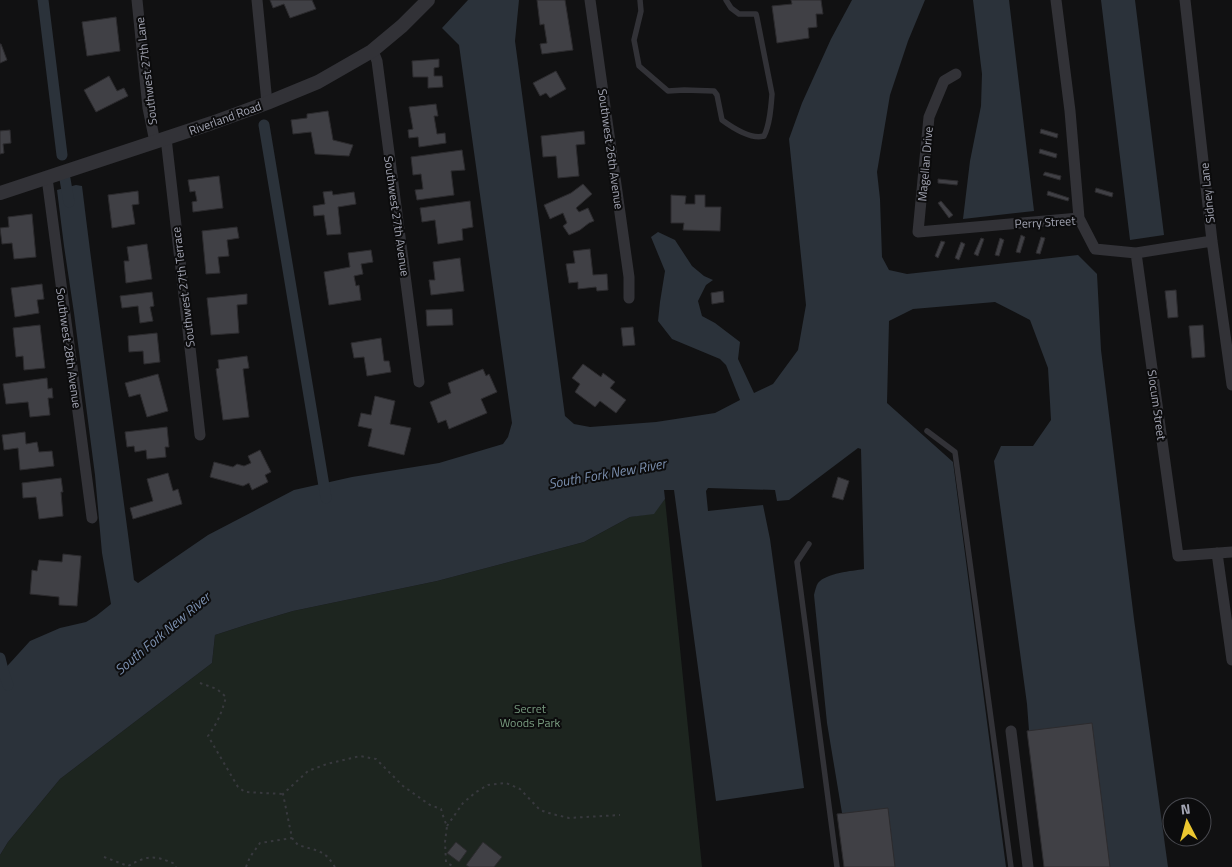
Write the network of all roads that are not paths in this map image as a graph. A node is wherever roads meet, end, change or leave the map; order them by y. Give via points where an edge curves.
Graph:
1 (137, 0) edge
2 (257, 0) edge
3 (428, 0) edge
4 (590, 0) edge
5 (640, 0) edge
6 (726, 0) edge
7 (1056, 0) edge
8 (1185, 0) edge
9 (372, 51) junction
10 (956, 74) dead end
11 (267, 103) junction
12 (160, 140) junction
13 (46, 178) junction
14 (0, 193) edge
15 (1080, 218) junction
16 (918, 232) joint
17 (1212, 241) junction
18 (1136, 253) junction
19 (629, 298) dead end
20 (419, 382) dead end
21 (1232, 385) edge
22 (927, 431) dead end
23 (200, 435) dead end
24 (92, 518) dead end
25 (809, 544) dead end
26 (1232, 552) edge
27 (1217, 553) junction
28 (1232, 660) edge
29 (1011, 731) dead end
30 (837, 867) edge
31 (1011, 867) edge
32 (1028, 867) edge

1 - 12 street, Southwest 27th Lane via 148,108
2 - 11 street
3 - 9 street, Riverland Road
4 - 19 street, Southwest 26th Avenue via 629,277
5 - 6 lane via 634,40 639,66 668,91 714,91 718,95 722,120 735,129 756,137 764,136 772,94 756,14 738,14
7 - 15 street
8 - 17 street, Sidney Lane
9 - 11 street, Riverland Road via 318,82
9 - 20 street, Southwest 27th Avenue via 377,61
10 - 16 street, Magellan Drive via 944,81 929,117
11 - 12 street, Riverland Road
12 - 13 street, Riverland Road
12 - 23 street, Southwest 27th Terrace
13 - 14 street, Riverland Road
13 - 24 street, Southwest 28th Avenue
15 - 16 street, Perry Street
15 - 18 street, Perry Street via 1095,249
17 - 18 street, Perry Street
17 - 21 street, Sidney Lane
18 - 27 street, Slocum Street via 1178,556
22 - 31 lane via 955,452
25 - 30 lane via 797,562
26 - 27 street
27 - 28 street
29 - 32 street

